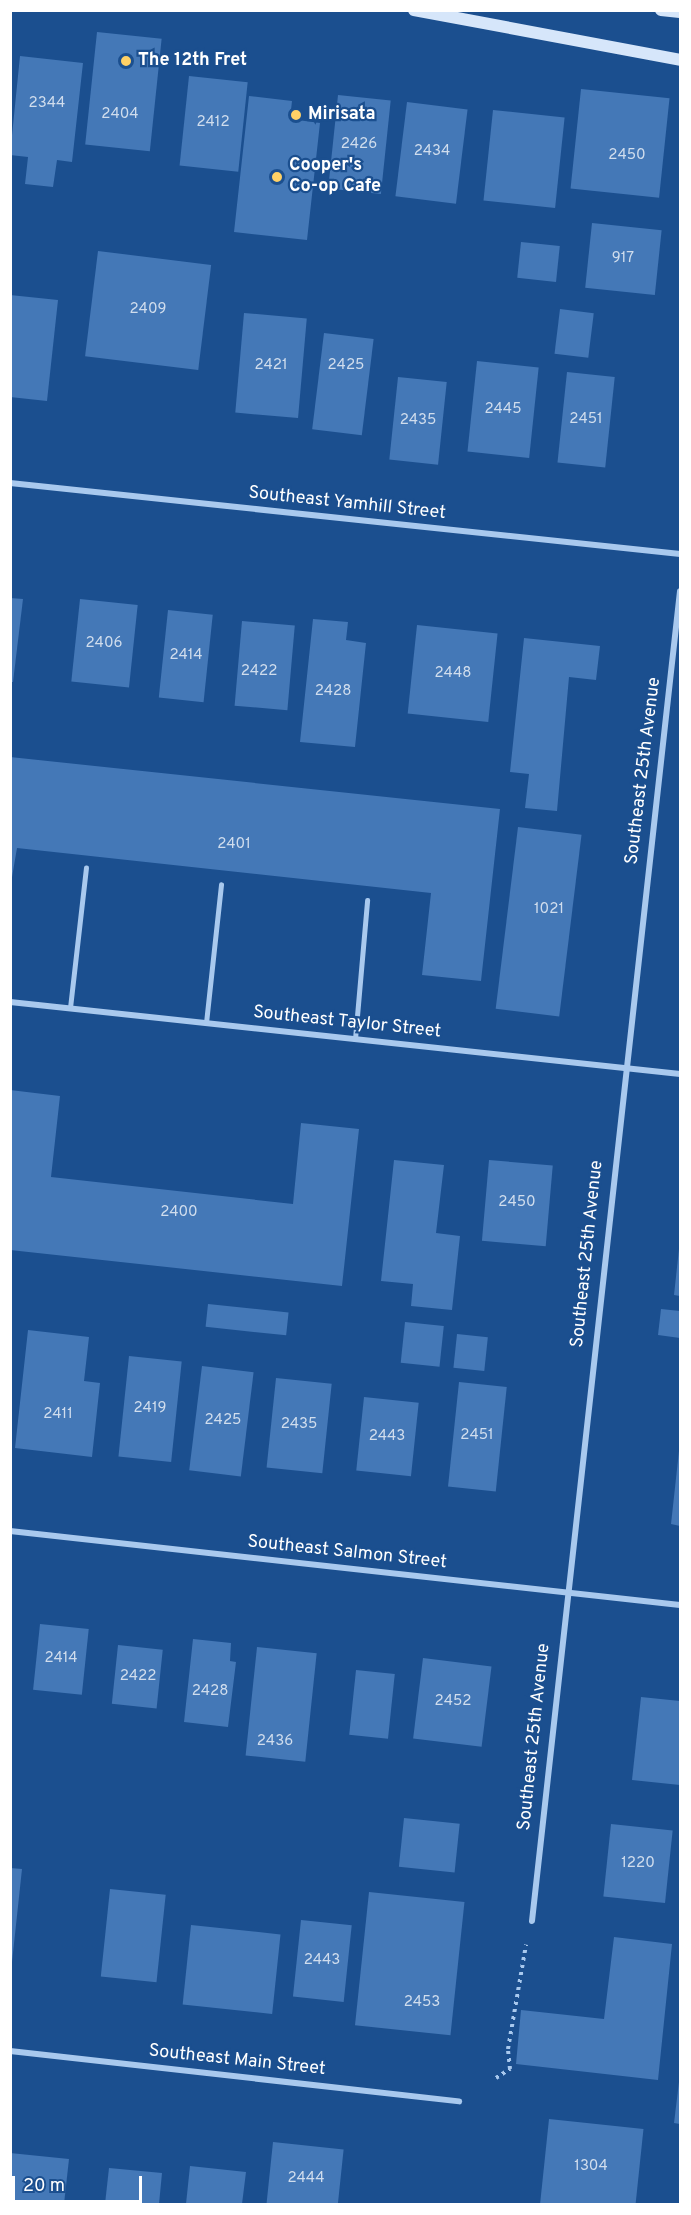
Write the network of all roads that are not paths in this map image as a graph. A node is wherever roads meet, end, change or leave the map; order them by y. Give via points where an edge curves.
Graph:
1 (414, 10) edge
2 (661, 10) edge
3 (681, 12) edge
4 (681, 60) edge
5 (10, 483) edge
6 (681, 554) edge
7 (681, 591) edge
8 (86, 868) dead end
9 (221, 885) dead end
10 (367, 901) dead end
11 (10, 1002) edge
12 (70, 1008) junction
13 (206, 1023) junction
14 (355, 1039) junction
15 (623, 1068) junction
16 (681, 1074) edge
17 (10, 1531) edge
18 (565, 1592) junction
19 (681, 1605) edge
20 (532, 1921) road end
21 (10, 2051) edge
22 (459, 2101) dead end

1 - 4 main road
2 - 3 main road
5 - 6 street, Southeast Yamhill Street
7 - 15 street, Southeast 25th Avenue
8 - 12 lane
9 - 13 lane
10 - 14 lane
11 - 12 street, Southeast Taylor Street
12 - 13 street, Southeast Taylor Street
13 - 14 street, Southeast Taylor Street
14 - 15 street, Southeast Taylor Street
15 - 16 street, Southeast Taylor Street
15 - 18 street, Southeast 25th Avenue
17 - 18 street, Southeast Salmon Street
18 - 19 street, Southeast Salmon Street
18 - 20 street, Southeast 25th Avenue
21 - 22 street, Southeast Main Street

